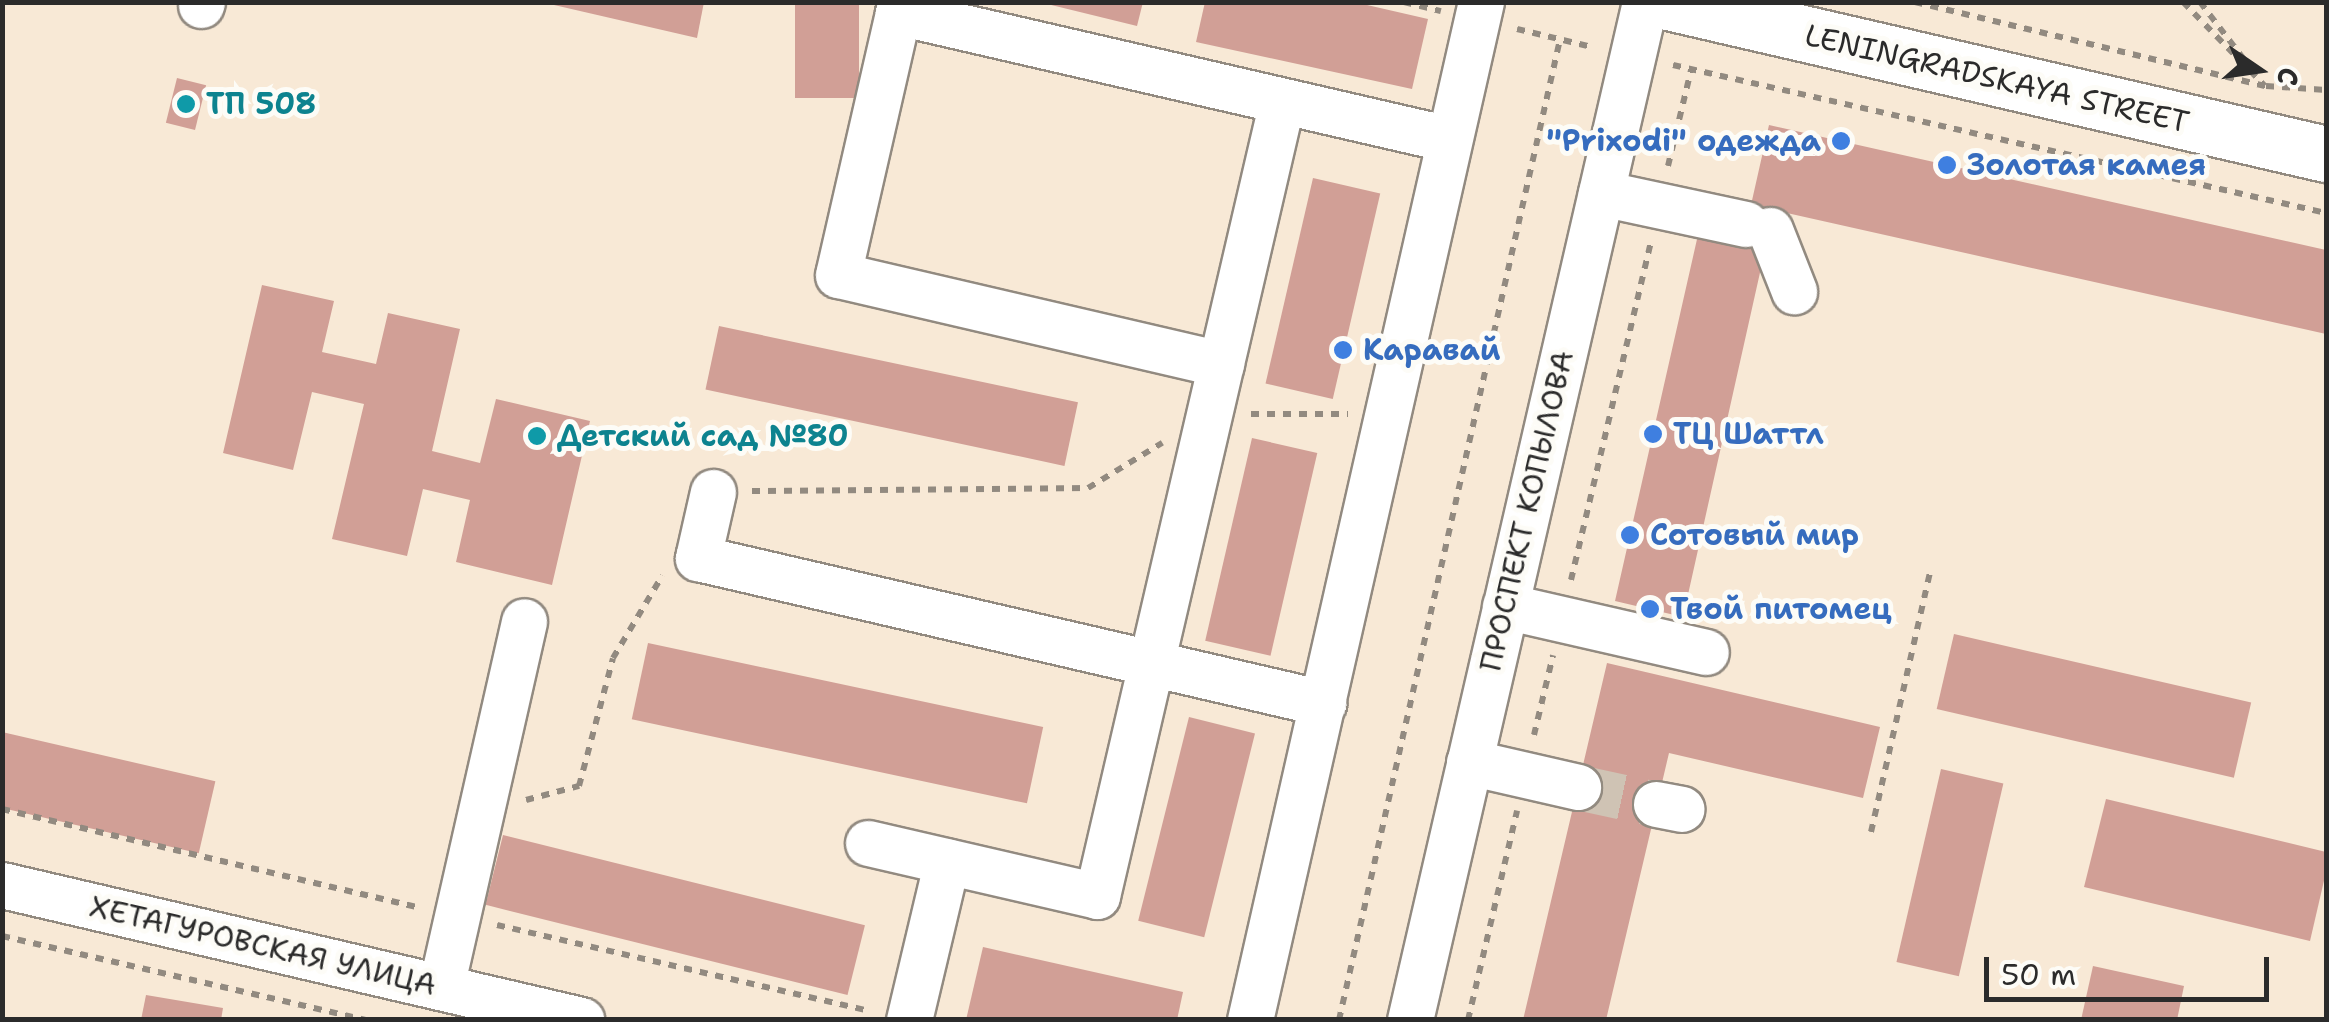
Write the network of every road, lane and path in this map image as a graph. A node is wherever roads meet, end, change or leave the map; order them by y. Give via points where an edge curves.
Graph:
1 (1404, 2) edge
2 (1645, 2) edge
3 (1668, 2) edge
4 (1915, 2) edge
5 (2183, 2) edge
6 (2200, 2) edge
7 (899, 7) edge
8 (1478, 11) edge
9 (1560, 39) junction
10 (1631, 56) junction
11 (1691, 70) junction
12 (2266, 86) junction
13 (2326, 90) edge
14 (1282, 100) junction
15 (1449, 139) junction
16 (2326, 154) edge
17 (1601, 192) junction
18 (1659, 206) junction
19 (2326, 213) edge
20 (1794, 291) dead end
21 (1221, 364) junction
22 (1209, 413) junction
23 (1350, 414) dead end
24 (713, 492) joint
25 (1930, 573) dead end
26 (663, 574) dead end
27 (1505, 606) junction
28 (1562, 619) junction
29 (524, 622) dead end
30 (1706, 652) dead end
31 (1151, 663) junction
32 (1323, 703) junction
33 (1469, 762) junction
34 (1525, 774) junction
35 (1578, 787) tunnel mouth
36 (2, 809) edge
37 (480, 812) junction
38 (1871, 832) dead end
39 (868, 843) dead end
40 (946, 861) junction
41 (2, 885) edge
42 (457, 916) junction
43 (2, 936) edge
44 (441, 987) junction
45 (898, 1017) edge
46 (365, 1020) edge
47 (581, 1020) edge
48 (1250, 1020) edge
49 (1339, 1020) edge
50 (1410, 1020) edge
51 (1468, 1020) edge

1 - 8 path
2 - 10 street, ПРОСПЕКТ КОПЫЛОВА
3 - 16 main road, LENINGRADSKAYA STREET
4 - 12 path
5 - 12 path
6 - 12 path
7 - 14 street
7 - 21 street via 838,275
8 - 9 path
8 - 15 street
9 - 10 path
9 - 49 path
10 - 11 path
10 - 17 street, ПРОСПЕКТ КОПЫЛОВА
11 - 18 path
11 - 19 path
12 - 13 path
14 - 15 street
14 - 21 street
15 - 32 street
17 - 18 street
17 - 27 street, ПРОСПЕКТ КОПЫЛОВА
18 - 20 street via 1758,227
18 - 28 path
21 - 22 street
22 - 23 path
22 - 24 path via 1088,488
22 - 31 street
24 - 31 street via 698,558
25 - 38 path
26 - 37 path via 613,658 579,786
27 - 28 street
27 - 33 street, ПРОСПЕКТ КОПЫЛОВА
28 - 30 street
28 - 34 path
29 - 37 street
31 - 32 street
31 - 40 street via 1097,896
32 - 48 street
33 - 34 street
33 - 50 street, ПРОСПЕКТ КОПЫЛОВА
34 - 35 street
34 - 51 path
36 - 42 path
37 - 42 street
39 - 40 street
40 - 45 street
41 - 44 street, ХЕТАГУРОВСКАЯ УЛИЦА
42 - 44 street
42 - 45 path
43 - 46 path
44 - 47 street, ХЕТАГУРОВСКАЯ УЛИЦА

